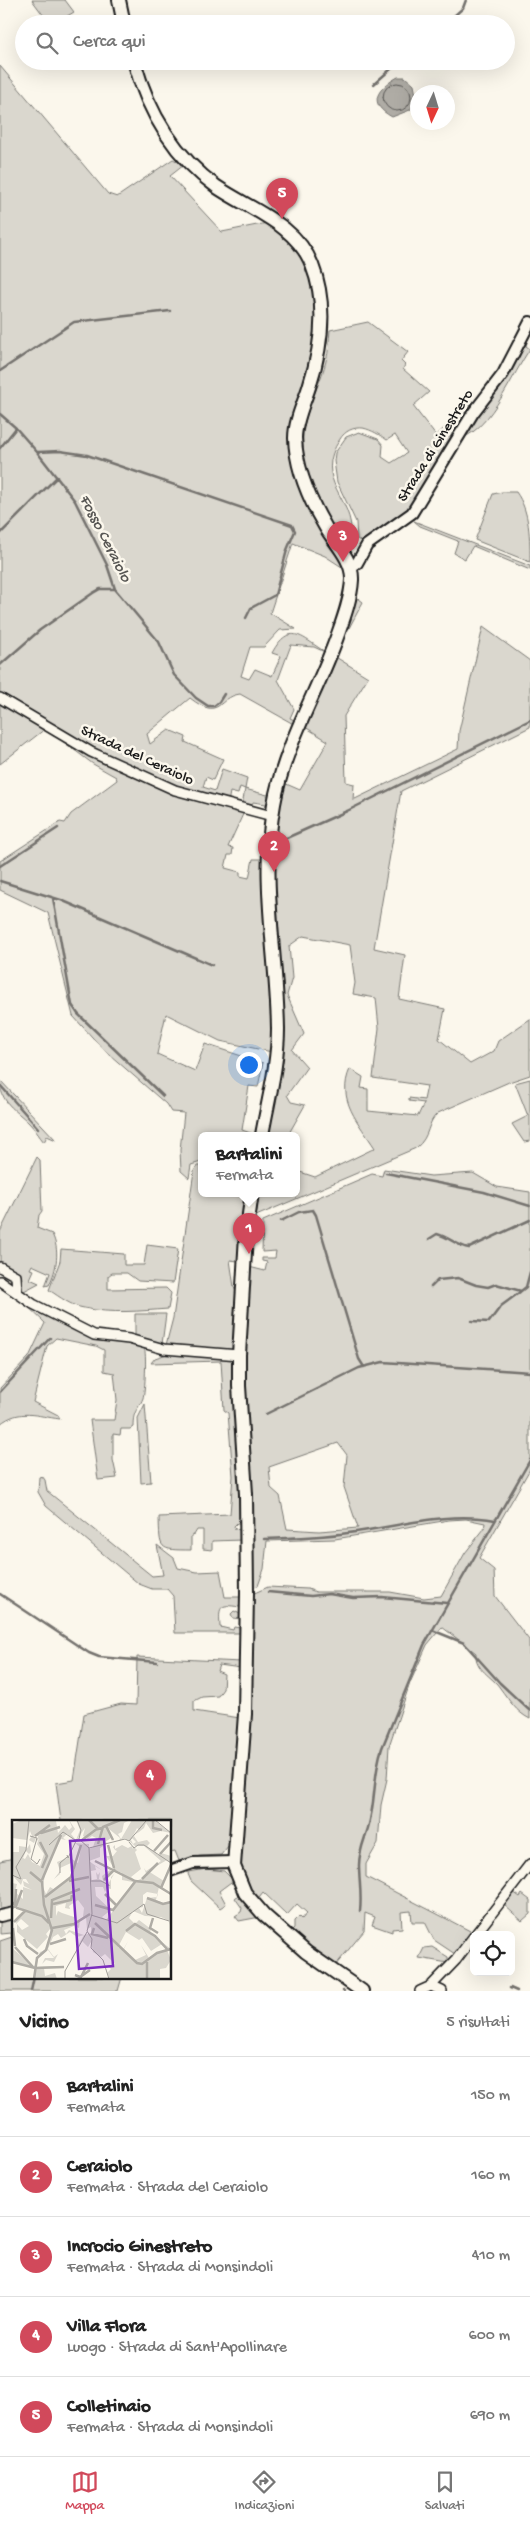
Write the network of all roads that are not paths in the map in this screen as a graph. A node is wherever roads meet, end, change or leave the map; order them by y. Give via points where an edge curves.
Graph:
1 (119, 0) edge
2 (122, 15) edge
3 (137, 70) edge
4 (530, 322) edge
5 (350, 568) junction
6 (0, 698) edge
7 (272, 816) junction
8 (262, 1132) edge
9 (251, 1197) edge
10 (0, 1267) edge
11 (0, 1281) edge
12 (17, 1291) junction
13 (239, 1354) junction
14 (234, 1862) junction
15 (530, 1864) edge
16 (171, 1871) edge
17 (478, 1931) edge
18 (470, 1941) edge
19 (431, 1986) junction
20 (362, 1991) edge
21 (420, 1991) edge
22 (442, 1991) edge

1 - 2 main road
3 - 5 main road via 149,107 181,154 218,187 288,231 311,262 319,291 322,328 315,367 297,423 296,451 311,500
4 - 5 street, Strada di Ginestreto via 503,374 473,413 412,513 367,545 357,563
5 - 7 main road via 351,583 340,628 285,761
6 - 7 street, Strada del Ceraiolo via 91,752 175,790
7 - 8 main road via 269,873 277,1038
9 - 13 main road
10 - 12 street via 16,1276
11 - 12 street
12 - 13 street via 45,1311 94,1335 129,1339 164,1349
13 - 14 main road via 247,1593 243,1744
14 - 16 street via 197,1862
14 - 20 main road via 242,1888 264,1915 312,1956
15 - 17 street
18 - 19 street
19 - 21 street
19 - 22 street

